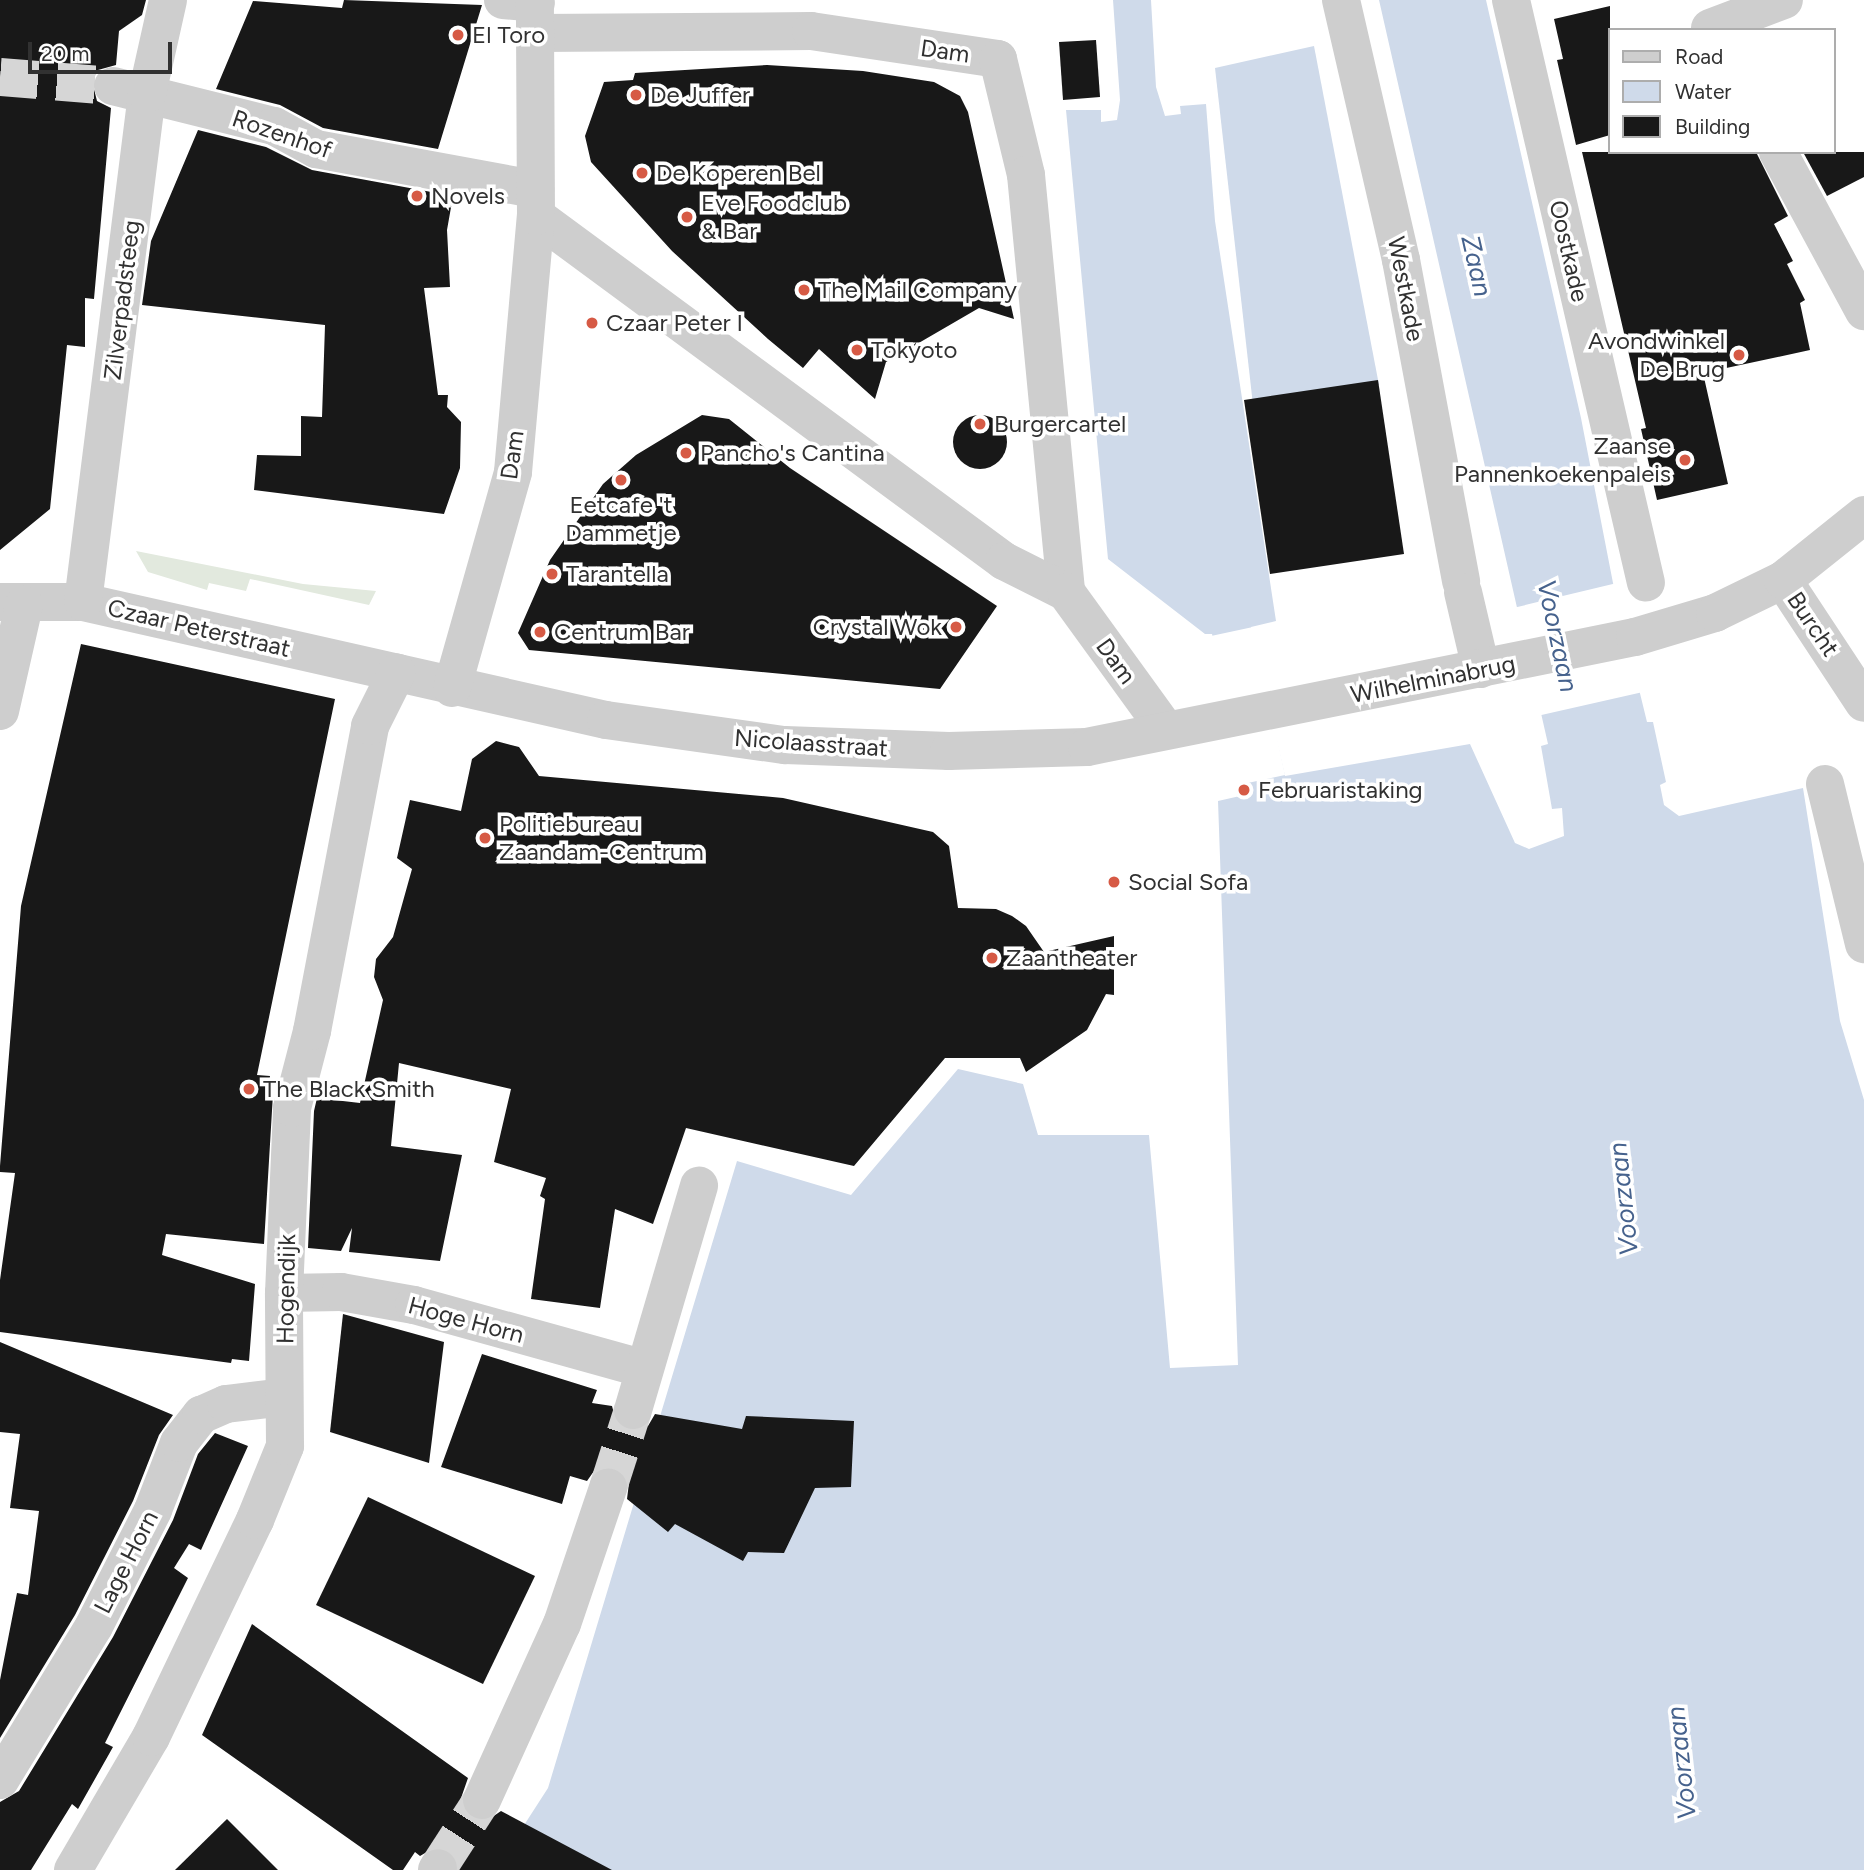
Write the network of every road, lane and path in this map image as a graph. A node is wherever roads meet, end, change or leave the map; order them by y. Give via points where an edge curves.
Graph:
1 (168, 0) edge
2 (1341, 0) edge
3 (1511, 0) edge
4 (1784, 0) edge
5 (528, 9) edge
6 (1706, 19) edge
7 (130, 90) junction
8 (1779, 154) edge
9 (535, 203) junction
10 (1864, 310) edge
11 (1864, 515) edge
12 (1783, 580) junction
13 (1646, 583) dead end
14 (1066, 592) junction
15 (83, 602) junction
16 (12, 604) edge
17 (1481, 669) junction
18 (397, 672) junction
19 (452, 688) junction
20 (1864, 703) edge
21 (0, 711) edge
22 (1230, 720) joint
23 (1166, 730) junction
24 (1825, 784) dead end
25 (1864, 944) edge
26 (699, 1186) dead end
27 (284, 1293) junction
28 (644, 1369) junction
29 (284, 1397) junction
30 (633, 1410) tunnel mouth
31 (608, 1488) tunnel mouth
32 (0, 1780) edge
33 (482, 1800) tunnel mouth
34 (73, 1870) edge

1 - 7 street, Zilverpadsteeg
2 - 17 street, Westkade via 1401,260
3 - 13 street, Oostkade
4 - 6 street
5 - 9 street, Dam
5 - 14 street, Dam via 811,31 998,59 1026,175
7 - 9 street, Rozenhof via 274,126 316,149
7 - 15 street, Zilverpadsteeg
8 - 10 street
9 - 14 street, Dam via 1004,561
9 - 19 street, Dam via 513,472
11 - 12 street, Wilhelminabrug
12 - 17 street, Wilhelminabrug via 1715,613 1635,637
12 - 20 street, Burcht
14 - 23 street, Dam
15 - 16 street, Czaar Peterstraat
15 - 18 street, Czaar Peterstraat
16 - 21 street
17 - 22 street, Wilhelminabrug
18 - 19 street, Nicolaasstraat
18 - 27 street, Hogendijk via 370,726 312,1031 292,1108
19 - 23 street, Nicolaasstraat via 606,720 785,745 949,751 1087,747
22 - 23 street, Nicolaasstraat
24 - 25 street
26 - 28 street
27 - 28 street, Hoge Horn via 341,1292 414,1305
27 - 29 street, Hogendijk
28 - 30 street
29 - 32 street, Lage Horn via 226,1404 201,1415 179,1443 153,1510 94,1626
29 - 34 street, Hogendijk via 285,1446 255,1520 151,1737
31 - 33 street via 562,1624

